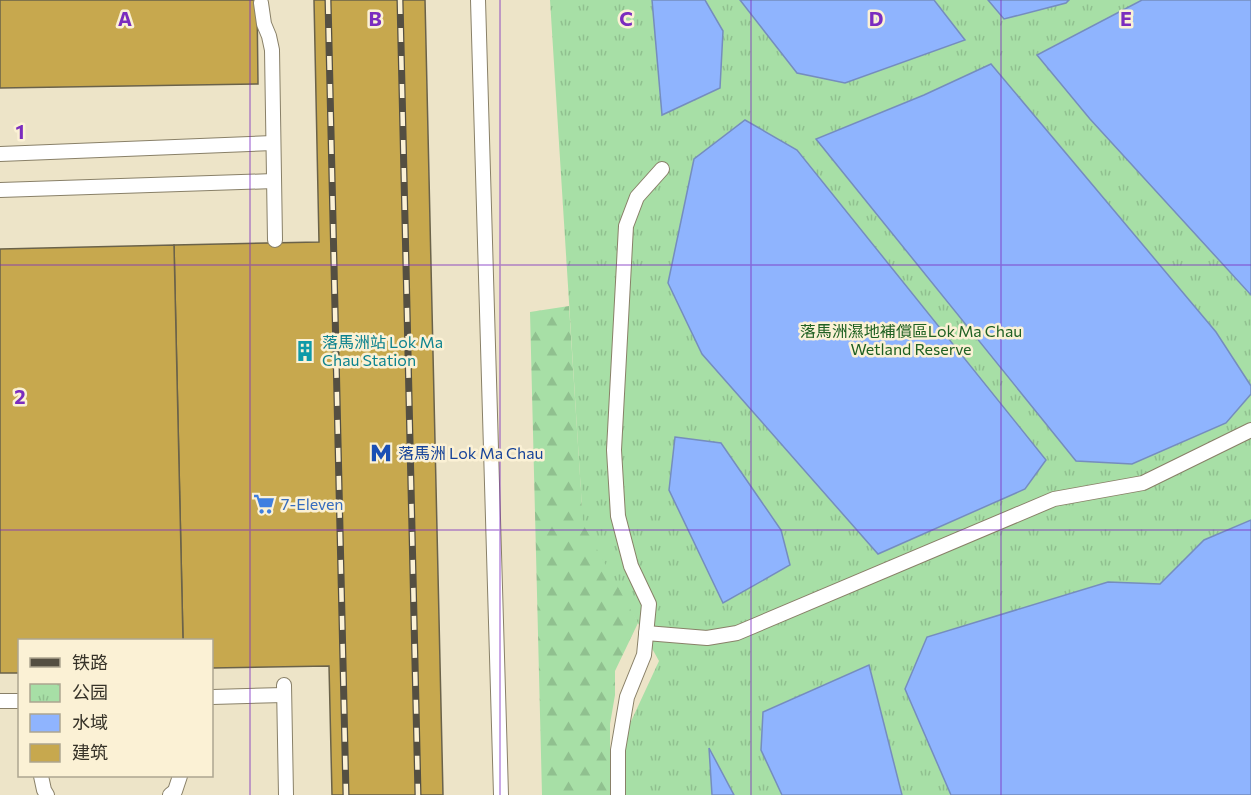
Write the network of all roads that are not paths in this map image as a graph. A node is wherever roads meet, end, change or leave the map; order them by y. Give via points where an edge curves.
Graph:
1 (478, 0) edge
2 (259, 2) edge
3 (269, 36) junction
4 (255, 42) dead end
5 (273, 143) junction
6 (0, 154) edge
7 (662, 169) dead end
8 (274, 181) junction
9 (0, 190) edge
10 (275, 240) dead end
11 (1251, 430) edge
12 (646, 633) junction
13 (213, 697) edge
14 (0, 701) edge
15 (18, 701) edge
16 (41, 777) edge
17 (180, 777) edge
18 (47, 795) edge
19 (171, 795) edge
20 (286, 795) edge
21 (501, 795) edge
22 (618, 795) edge

1 - 21 lane
2 - 3 lane
3 - 4 lane
3 - 5 lane
5 - 6 lane
5 - 8 lane
7 - 12 lane via 637,198 626,226 614,450 618,516 631,566 649,604
8 - 9 lane
8 - 10 lane
11 - 12 lane via 1143,483 1054,500 737,633 707,638
12 - 22 lane via 644,655 625,708 618,750
13 - 20 lane via 284,690
14 - 15 lane
16 - 18 lane
17 - 19 lane

